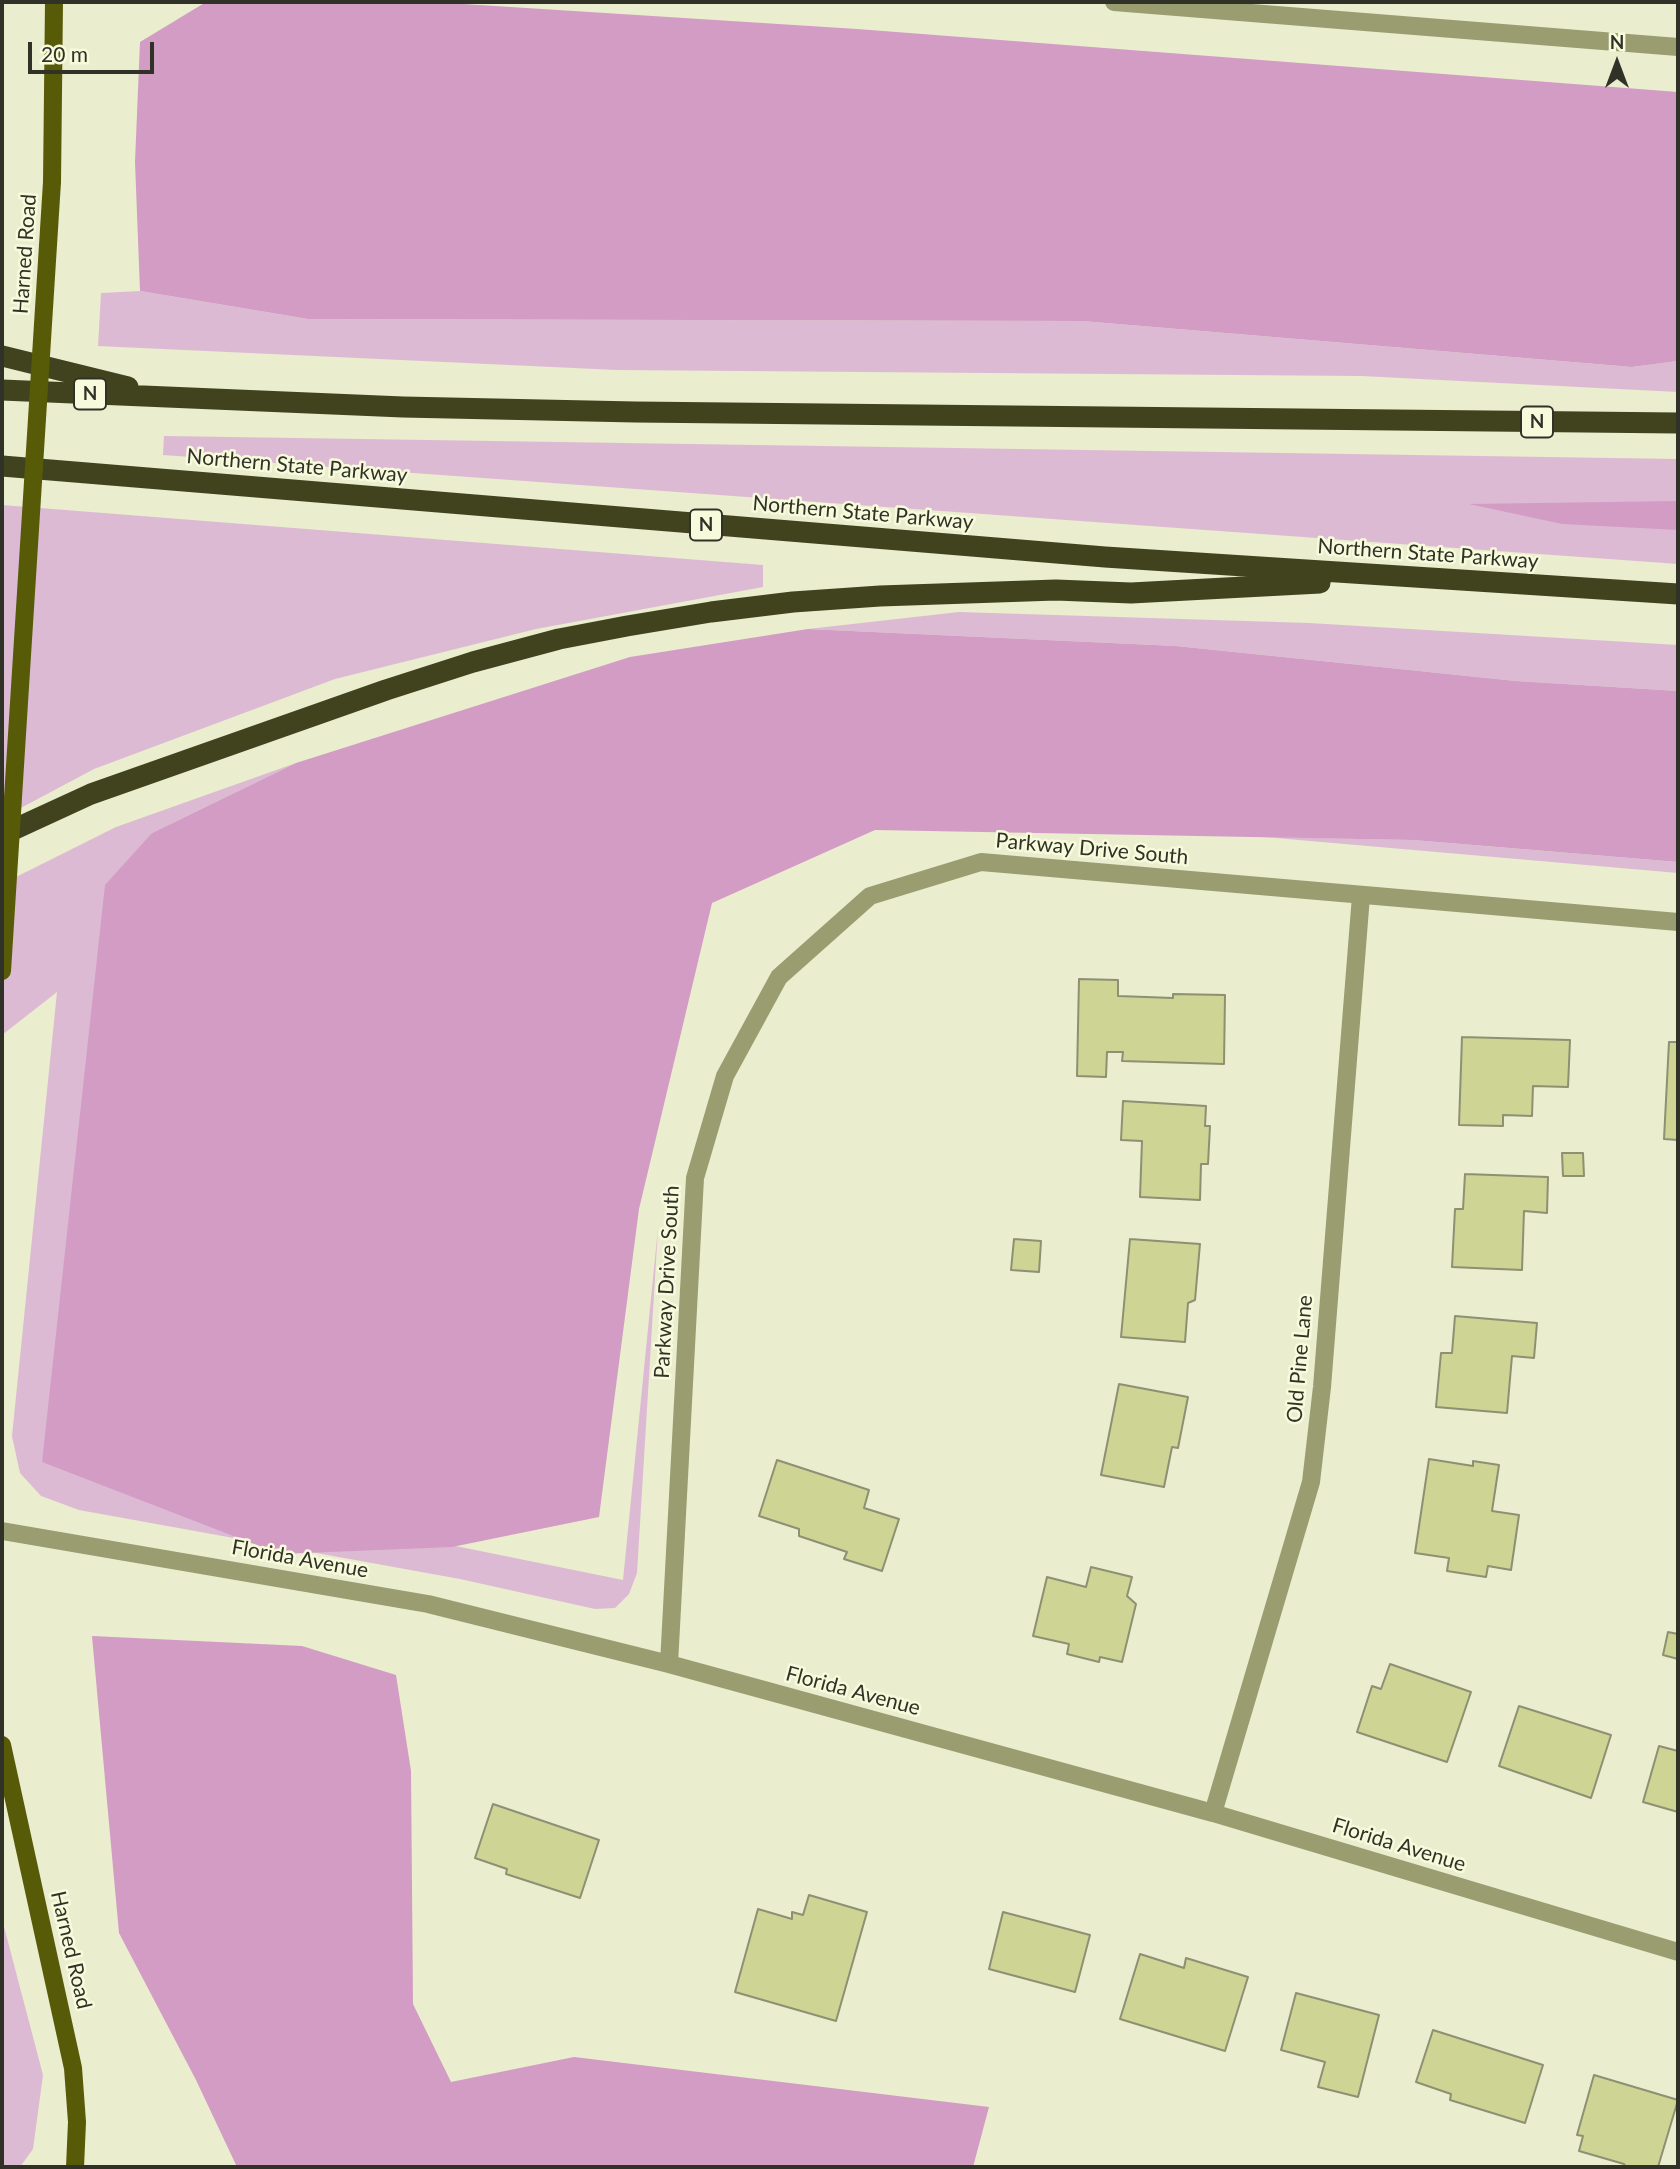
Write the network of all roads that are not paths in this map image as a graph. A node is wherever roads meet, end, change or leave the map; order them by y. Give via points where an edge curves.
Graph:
1 (54, 2) edge
2 (1114, 2) edge
3 (1173, 5) edge
4 (1678, 47) edge
5 (2, 356) edge
6 (2, 390) edge
7 (178, 398) junction
8 (1678, 423) edge
9 (2, 467) edge
10 (1410, 578) junction
11 (1678, 594) edge
12 (2, 835) edge
13 (1362, 895) junction
14 (1678, 922) edge
15 (2, 971) edge
16 (2, 1531) edge
17 (669, 1664) junction
18 (2, 1745) edge
19 (1213, 1814) junction
20 (1678, 1952) edge
21 (75, 2167) edge

1 - 15 main road, Harned Road, bridge via 52,182
2 - 3 street
3 - 4 street
5 - 7 highway
6 - 7 highway, N
7 - 8 highway, N via 635,412
9 - 10 highway, Northern State Parkway / N
10 - 11 highway, Northern State Parkway / N
10 - 12 highway via 1131,593 1056,590 880,596 738,609 627,626 559,639 386,690 91,794
13 - 14 street, Parkway Drive South
13 - 17 street, Parkway Drive South via 981,862 870,895 779,978 725,1076 695,1178
13 - 19 street, Old Pine Lane via 1311,1482
16 - 17 street, Florida Avenue via 428,1604
17 - 19 street, Florida Avenue
18 - 21 main road, Harned Road via 71,2056 77,2122
19 - 20 street, Florida Avenue

